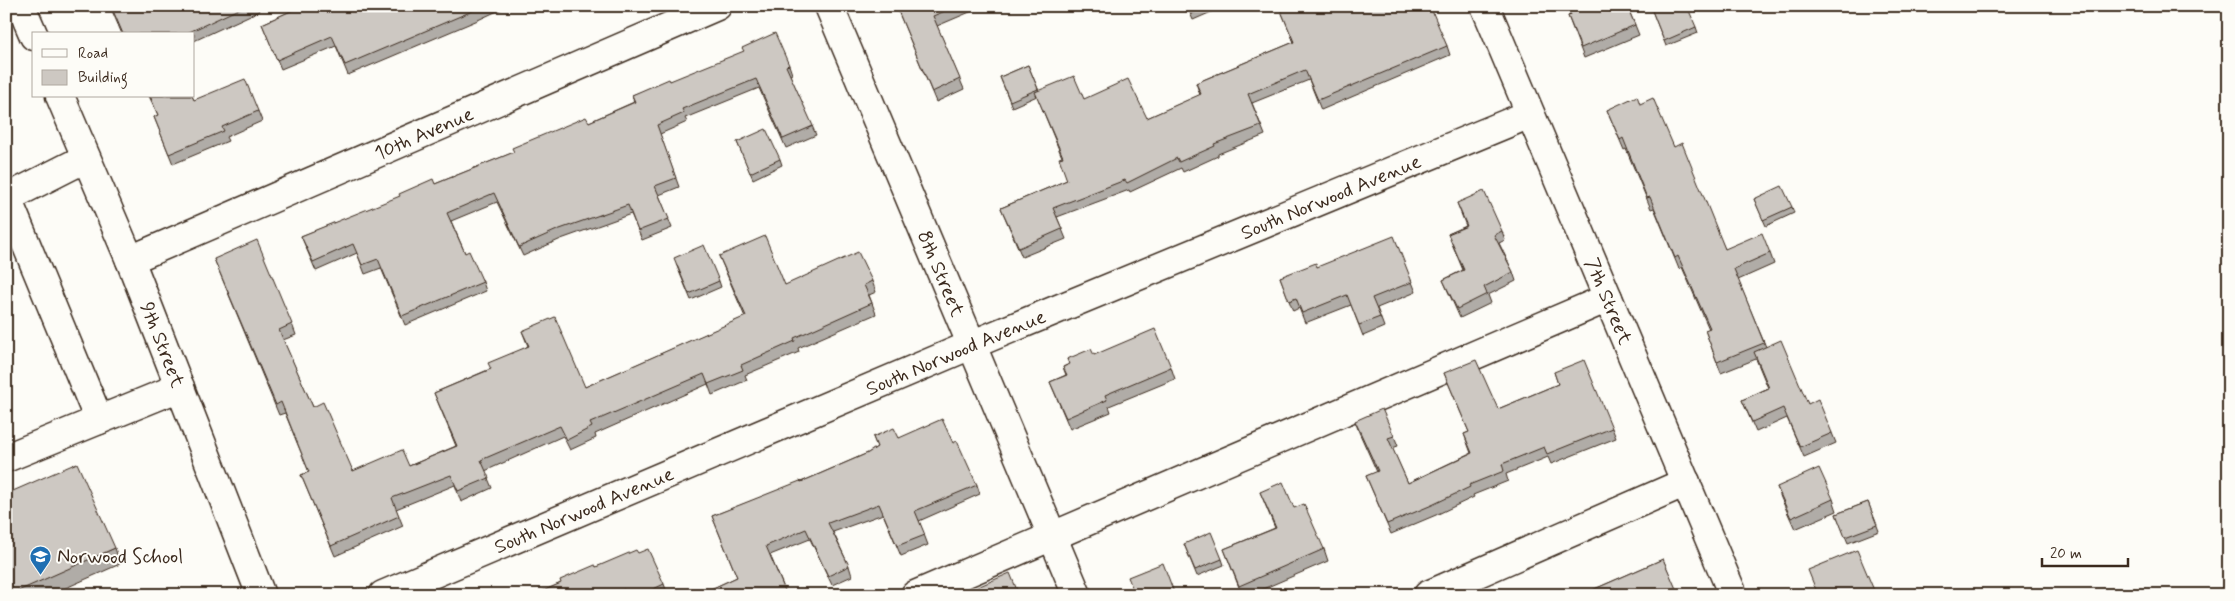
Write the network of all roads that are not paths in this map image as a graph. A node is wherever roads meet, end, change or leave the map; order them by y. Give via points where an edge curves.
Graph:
1 (21, 6) edge
2 (716, 6) edge
3 (828, 6) edge
4 (1485, 6) edge
5 (32, 32) edge
6 (61, 98) edge
7 (1530, 114) junction
8 (86, 158) junction
9 (130, 260) junction
10 (1608, 298) junction
11 (971, 345) junction
12 (180, 387) junction
13 (99, 420) junction
14 (6, 458) edge
15 (1686, 482) junction
16 (1052, 537) junction
17 (261, 595) edge
18 (383, 595) edge
19 (915, 595) edge
20 (1077, 595) edge
21 (1428, 595) edge
22 (1733, 595) edge

1 - 5 street
2 - 9 street, 10th Avenue
3 - 11 street, 8th Street
4 - 7 street, 7th Street
6 - 8 street, 9th Street
7 - 10 street, 7th Street
7 - 11 street, South Norwood Avenue
8 - 9 street, 9th Street
8 - 13 street via 7,198
9 - 12 street, 9th Street
10 - 15 street, 7th Street
10 - 16 street
11 - 16 street, 8th Street
11 - 18 street, South Norwood Avenue
12 - 13 street
12 - 17 street, 9th Street
13 - 14 street
15 - 21 street
15 - 22 street, 7th Street
16 - 19 street
16 - 20 street, 8th Street

